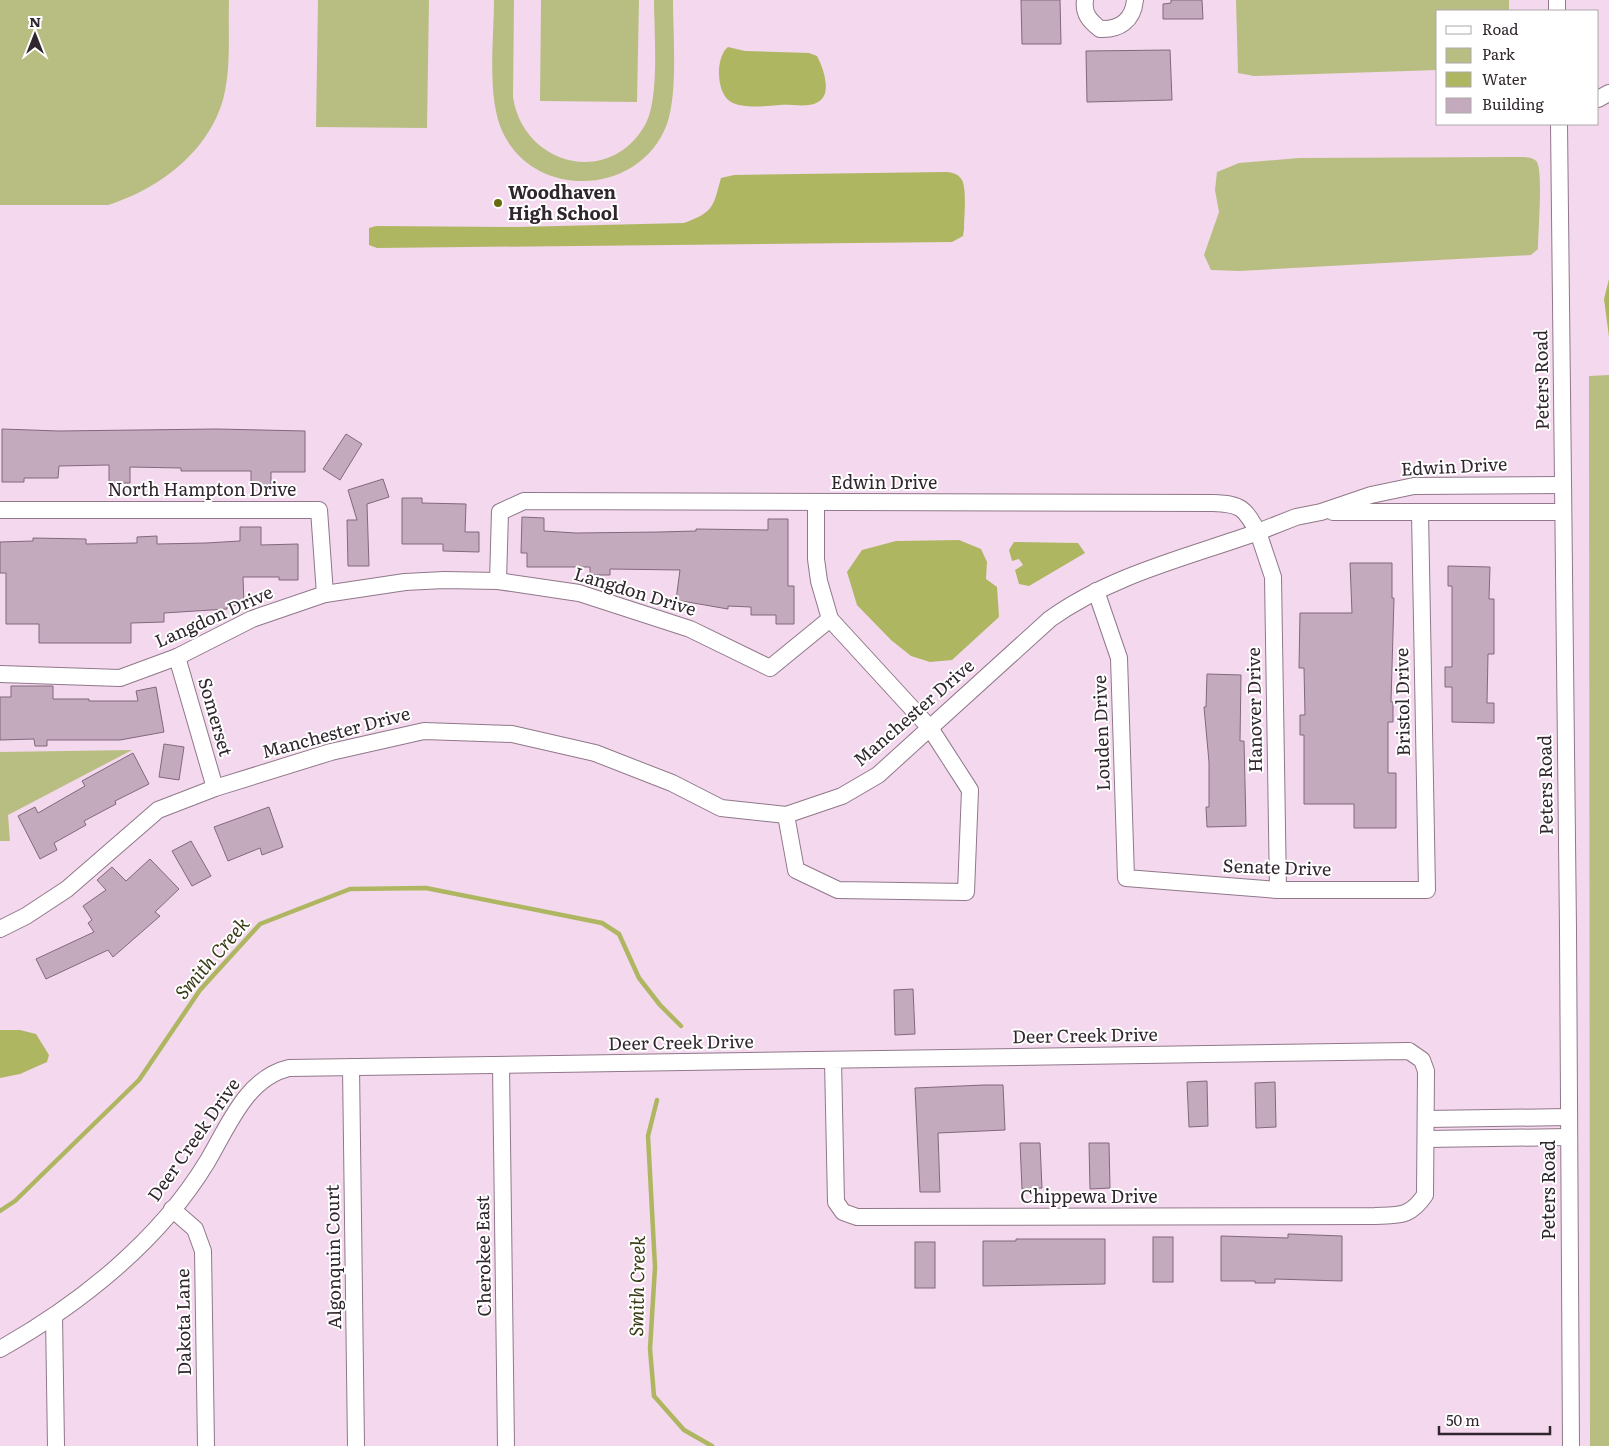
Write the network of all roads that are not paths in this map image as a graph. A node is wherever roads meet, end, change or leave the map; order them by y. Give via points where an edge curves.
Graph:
1 (1084, 0) edge
2 (1135, 0) edge
3 (1559, 125) edge
4 (1563, 485) junction
5 (816, 503) junction
6 (0, 510) edge
7 (1321, 512) junction
8 (1563, 512) junction
9 (1420, 513) junction
10 (1258, 532) junction
11 (498, 581) junction
12 (1096, 591) junction
13 (325, 594) junction
14 (830, 618) junction
15 (177, 657) junction
16 (0, 674) edge
17 (930, 728) junction
18 (215, 788) junction
19 (786, 815) junction
20 (1126, 878) joint
21 (1278, 890) junction
22 (1427, 890) joint
23 (0, 929) edge
24 (833, 1061) junction
25 (501, 1065) junction
26 (351, 1067) junction
27 (1569, 1117) junction
28 (1426, 1119) junction
29 (1569, 1137) junction
30 (1426, 1139) junction
31 (172, 1209) junction
32 (54, 1316) junction
33 (0, 1349) edge
34 (56, 1446) edge
35 (206, 1446) edge
36 (356, 1446) edge
37 (506, 1446) edge
38 (1570, 1446) edge

1 - 2 street via 1089,20 1100,29 1114,30 1125,24
3 - 4 street, Peters Road
4 - 7 street, Edwin Drive via 1414,486 1371,495
4 - 8 street, Peters Road
5 - 10 street, Edwin Drive via 1230,504 1245,510
5 - 11 street, Edwin Drive via 524,502 500,512
5 - 14 street via 816,559
6 - 13 street, North Hampton Drive via 319,510
7 - 9 street, Edwin Drive
7 - 10 street, Edwin Drive via 1296,517
8 - 9 street, Edwin Drive
8 - 27 street, Peters Road
9 - 22 street, Bristol Drive
10 - 12 street, Manchester Drive
10 - 21 street, Hanover Drive via 1273,577
11 - 13 street, Langdon Drive via 405,582
11 - 14 street, Langdon Drive via 579,592 690,629 770,668
12 - 17 street, Manchester Drive via 1050,619
12 - 20 street, Louden Drive via 1119,658
13 - 15 street, Langdon Drive via 252,619
14 - 17 street
15 - 16 street, Langdon Drive via 120,678
15 - 18 street, Somerset
17 - 19 street, Manchester Drive via 878,776 842,796
17 - 19 street via 970,790 966,892 838,890 796,870
18 - 19 street, Manchester Drive via 331,752 424,731 512,734 595,753 672,783 721,808
18 - 23 street, Manchester Drive via 158,810 66,889
20 - 21 street, Senate Drive
21 - 22 street, Senate Drive
24 - 25 street, Deer Creek Drive
24 - 28 street, Deer Creek Drive via 1409,1051 1422,1060 1426,1072
24 - 30 street, Chippewa Drive via 836,1202 843,1212 857,1217 1402,1215 1416,1208 1425,1195
25 - 26 street, Deer Creek Drive
25 - 37 street, Cherokee East
26 - 31 street, Deer Creek Drive via 289,1068 263,1078 250,1092 205,1166
26 - 36 street, Algonquin Court
27 - 28 street
27 - 29 street, Peters Road
28 - 30 street, Deer Creek Drive
29 - 30 street
29 - 38 street, Peters Road
31 - 32 street, Deer Creek Drive via 114,1269
31 - 35 street, Dakota Lane via 195,1229 203,1251
32 - 33 street, Deer Creek Drive
32 - 34 street

